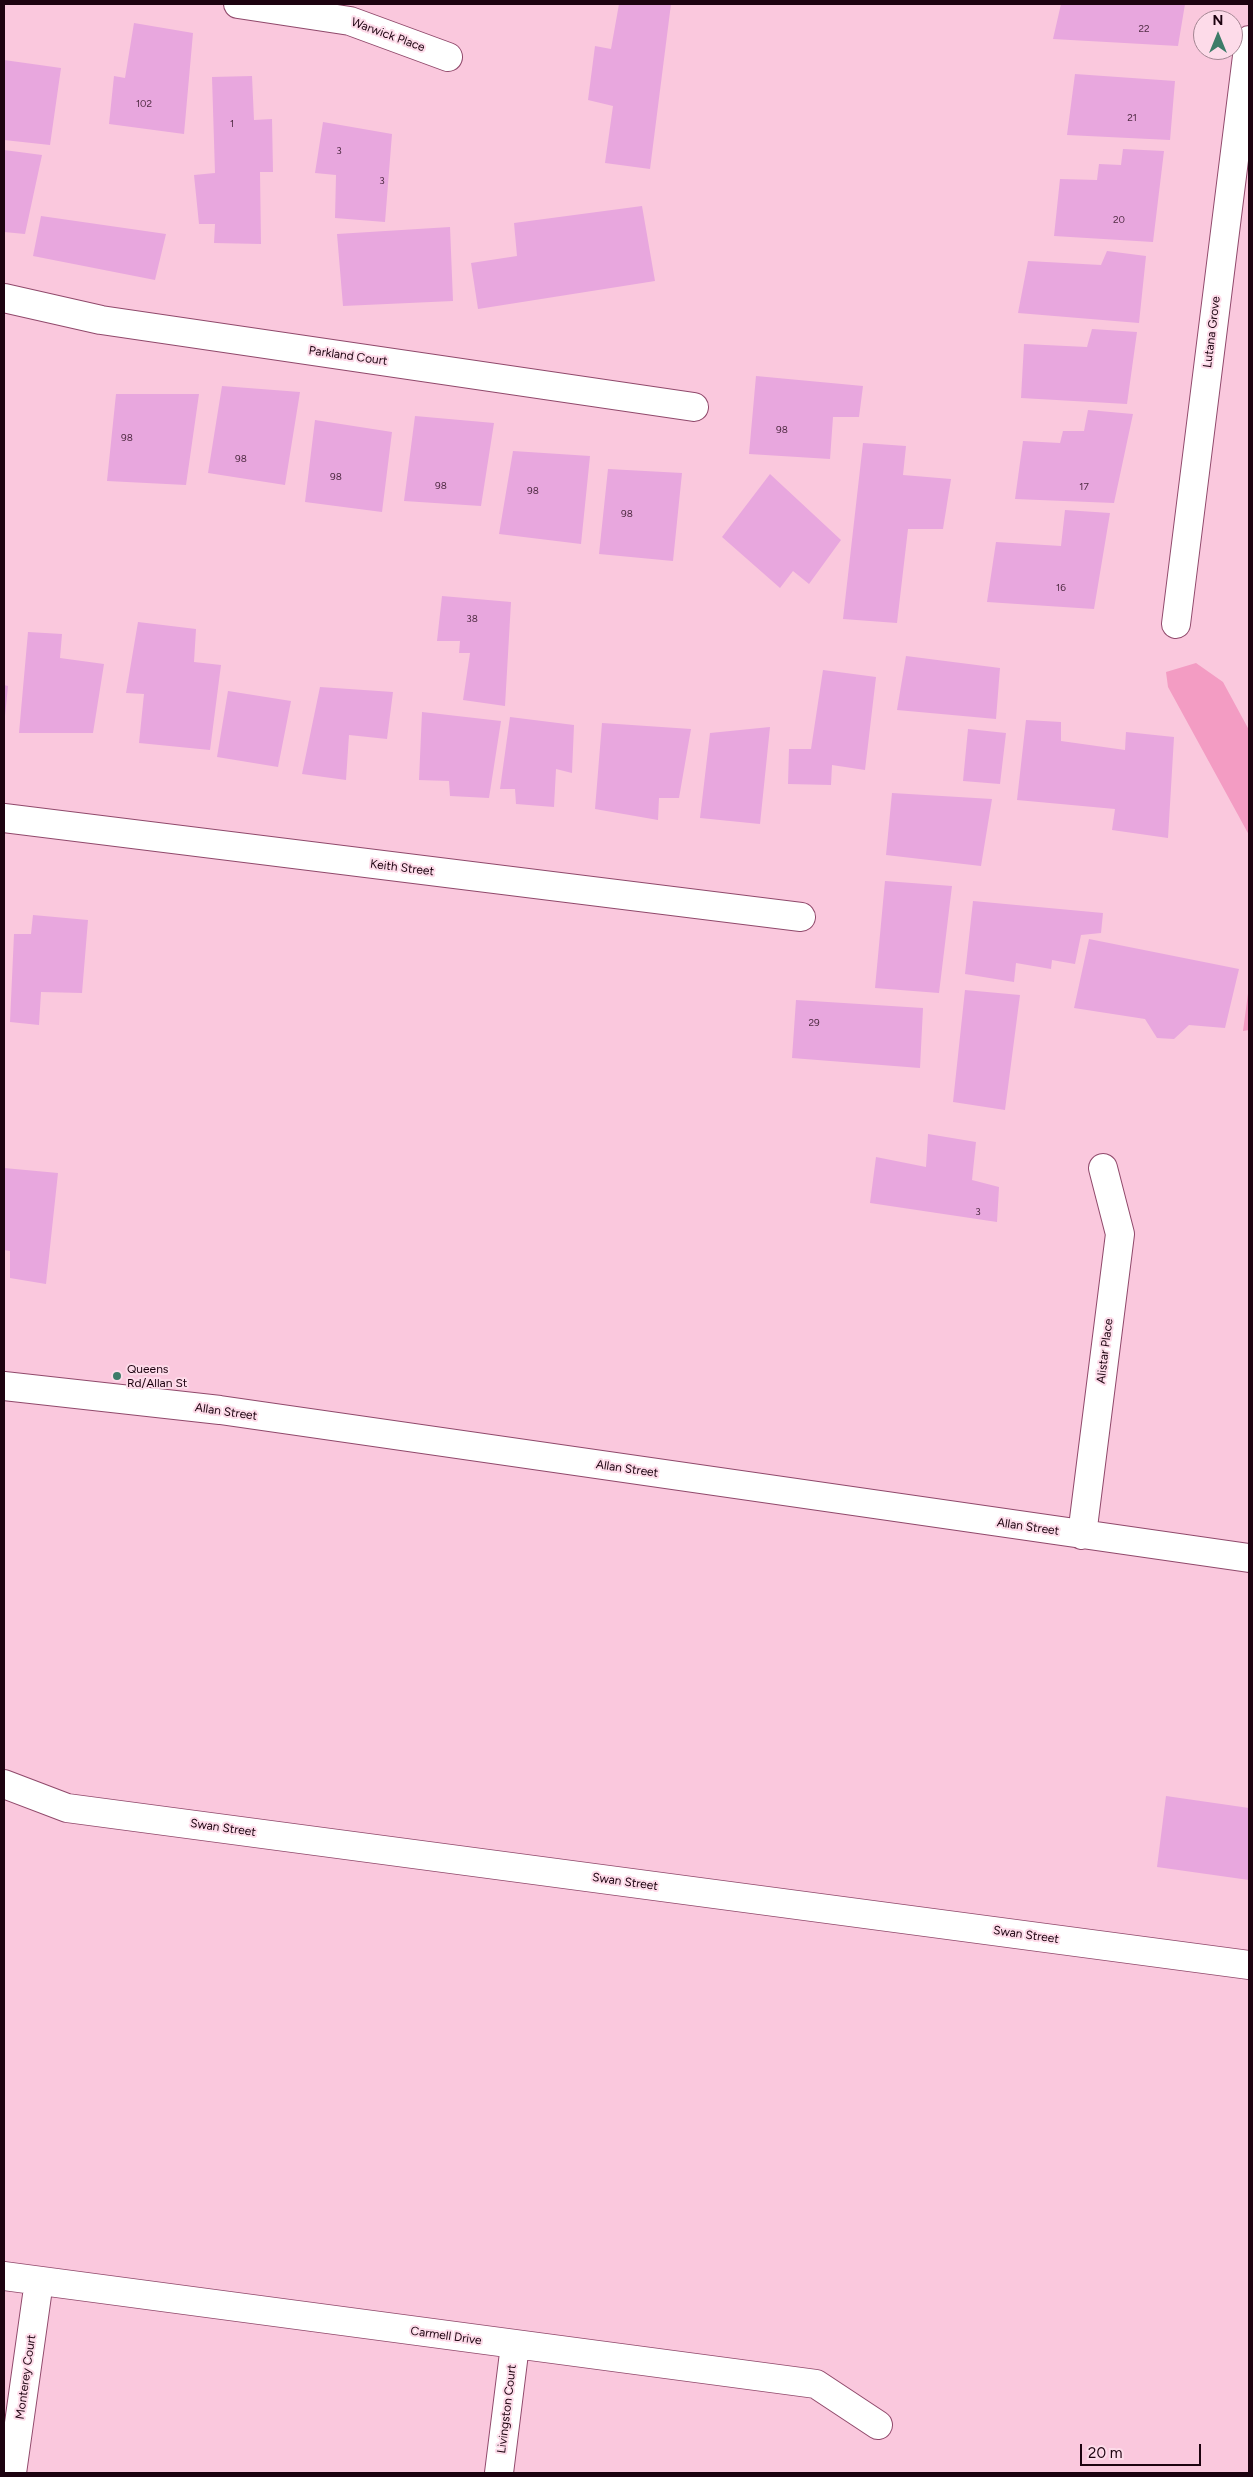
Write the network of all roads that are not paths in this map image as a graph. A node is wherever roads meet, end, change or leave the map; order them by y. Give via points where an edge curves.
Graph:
1 (238, 4) edge
2 (1249, 40) edge
3 (448, 57) dead end
4 (4, 298) edge
5 (694, 407) dead end
6 (1176, 624) dead end
7 (4, 818) edge
8 (801, 918) dead end
9 (1103, 1168) dead end
10 (4, 1386) edge
11 (1082, 1535) junction
12 (1249, 1558) edge
13 (4, 1784) edge
14 (1249, 1965) edge
15 (4, 2276) edge
16 (39, 2281) junction
17 (515, 2345) junction
18 (878, 2425) dead end
19 (12, 2473) edge
20 (499, 2473) edge

1 - 3 street, Warwick Place via 350,21
2 - 6 street, Lutana Grove
4 - 5 street, Parkland Court via 100,320
7 - 8 street, Keith Street
9 - 11 street, Alistar Place via 1120,1234
10 - 11 street, Allan Street via 220,1410
11 - 12 street, Allan Street
13 - 14 street, Swan Street via 67,1808
15 - 16 street, Carmell Drive
16 - 17 street, Carmell Drive
16 - 19 street, Monterey Court
17 - 18 street, Carmell Drive via 816,2384
17 - 20 street, Livingston Court

